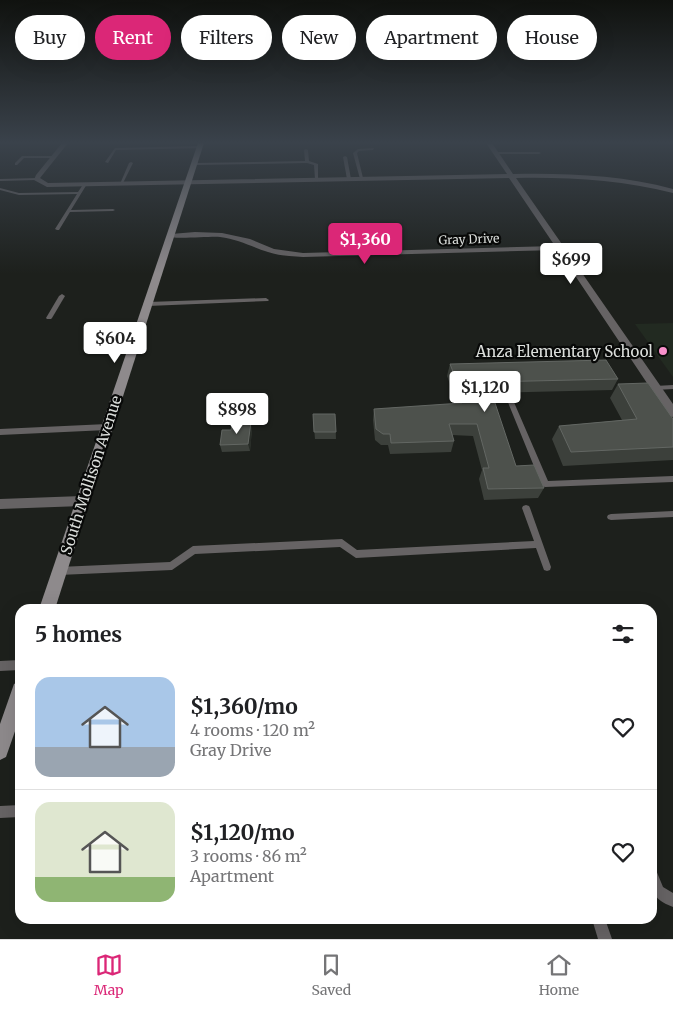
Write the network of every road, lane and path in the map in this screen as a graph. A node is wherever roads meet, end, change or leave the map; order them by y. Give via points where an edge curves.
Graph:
1 (83, 187) edge
2 (186, 187) edge
3 (519, 187) edge
4 (657, 187) edge
5 (0, 190) edge
6 (673, 191) edge
7 (80, 193) junction
8 (113, 210) dead end
9 (68, 212) junction
10 (58, 229) dead end
11 (171, 236) junction
12 (560, 248) junction
13 (62, 296) dead end
14 (266, 300) dead end
15 (148, 304) junction
16 (50, 318) dead end
17 (673, 387) edge
18 (655, 388) junction
19 (510, 400) dead end
20 (673, 413) edge
21 (107, 427) junction
22 (0, 432) edge
23 (673, 479) edge
24 (82, 501) junction
25 (0, 504) edge
26 (526, 508) dead end
27 (673, 514) edge
28 (612, 517) dead end
29 (539, 544) junction
30 (547, 567) dead end
31 (59, 571) junction
32 (49, 604) edge
33 (15, 665) edge
34 (0, 666) edge
35 (15, 705) edge
36 (0, 751) edge
37 (15, 811) edge
38 (0, 812) edge
39 (657, 886) edge
40 (673, 901) edge
41 (600, 924) edge
42 (605, 939) edge

1 - 7 lane
2 - 11 main road, South Mollison Avenue
3 - 12 street
4 - 6 street
5 - 7 lane via 19,194
7 - 9 lane
8 - 9 lane
9 - 10 lane
11 - 12 street, Gray Drive via 222,235 272,251 303,255
11 - 15 main road, South Mollison Avenue
12 - 18 street
13 - 16 lane
14 - 15 lane
15 - 21 main road, South Mollison Avenue
17 - 18 lane
18 - 20 street
19 - 23 lane via 545,484
21 - 22 lane
21 - 24 main road, South Mollison Avenue
24 - 25 street
24 - 31 main road, South Mollison Avenue
26 - 29 lane
27 - 28 lane
29 - 30 lane
29 - 31 lane via 356,554 342,542 193,550 172,566
31 - 32 main road, South Mollison Avenue
33 - 34 lane
35 - 36 main road
37 - 38 lane
39 - 40 lane
41 - 42 lane

